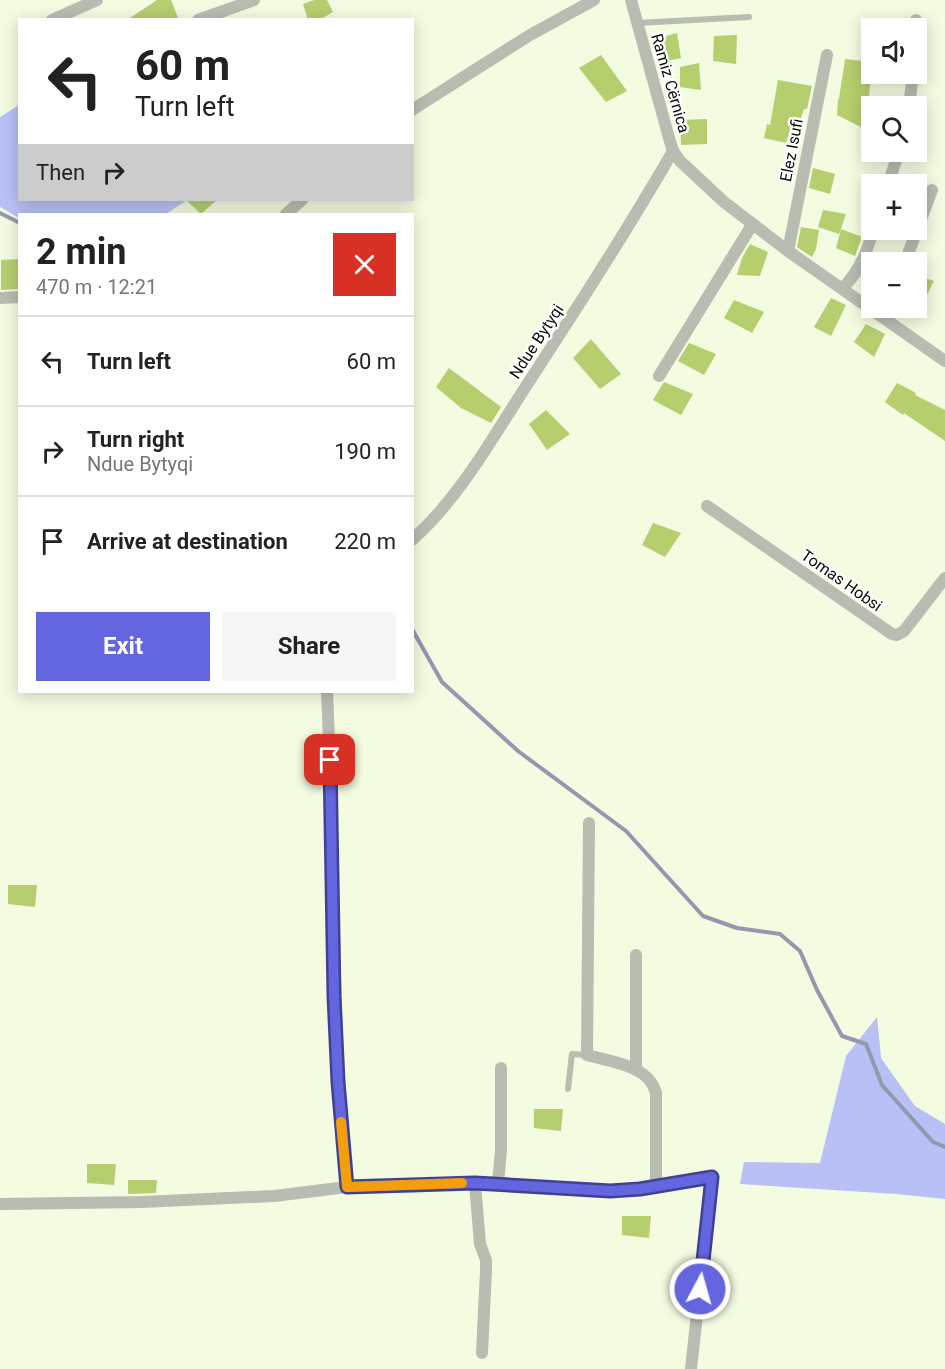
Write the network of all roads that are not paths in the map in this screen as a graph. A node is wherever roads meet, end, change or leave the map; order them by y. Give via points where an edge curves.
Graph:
1 (97, 0) edge
2 (254, 0) edge
3 (594, 0) edge
4 (631, 0) edge
5 (749, 17) dead end
6 (56, 18) edge
7 (204, 18) edge
8 (637, 24) junction
9 (827, 55) dead end
10 (414, 109) edge
11 (673, 151) junction
12 (933, 190) dead end
13 (301, 201) edge
14 (287, 213) edge
15 (752, 225) junction
16 (871, 240) edge
17 (788, 251) junction
18 (909, 252) edge
19 (843, 288) junction
20 (18, 297) edge
21 (0, 298) edge
22 (861, 299) edge
23 (891, 318) edge
24 (945, 361) edge
25 (659, 376) dead end
26 (707, 506) dead end
27 (414, 538) edge
28 (945, 578) edge
29 (327, 693) edge
30 (589, 823) dead end
31 (636, 955) dead end
32 (587, 1055) junction
33 (501, 1068) dead end
34 (636, 1070) junction
35 (568, 1089) dead end
36 (475, 1183) junction
37 (498, 1183) junction
38 (656, 1186) junction
39 (347, 1187) junction
40 (0, 1204) edge
41 (482, 1353) dead end
42 (691, 1369) edge

1 - 6 street
2 - 7 street
3 - 10 street via 530,35
4 - 8 street, Ramiz Cërnica
5 - 8 lane, Ramiz Cërnica
8 - 11 street, Ramiz Cërnica
9 - 17 street, Elez Isufi
11 - 15 street, Ramiz Cërnica via 702,183
11 - 27 street, Ndue Bytyqi via 602,271 490,442 439,512
12 - 18 street
13 - 14 street
15 - 17 street, Ramiz Cërnica
15 - 25 street
16 - 19 street via 854,276
17 - 19 street, Ramiz Cërnica
19 - 22 street, Ramiz Cërnica
20 - 21 street
23 - 24 street, Ramiz Cërnica
26 - 28 street, Tomas Hobsi via 892,634 904,631
29 - 39 street via 336,1028
30 - 32 street
31 - 34 street
32 - 34 street
32 - 35 lane via 572,1054
33 - 37 street
34 - 38 street via 648,1076 656,1093
36 - 37 street
36 - 39 street
36 - 41 street via 480,1244 486,1260
37 - 38 street via 589,1191
38 - 42 street via 712,1177
39 - 40 street via 142,1202

